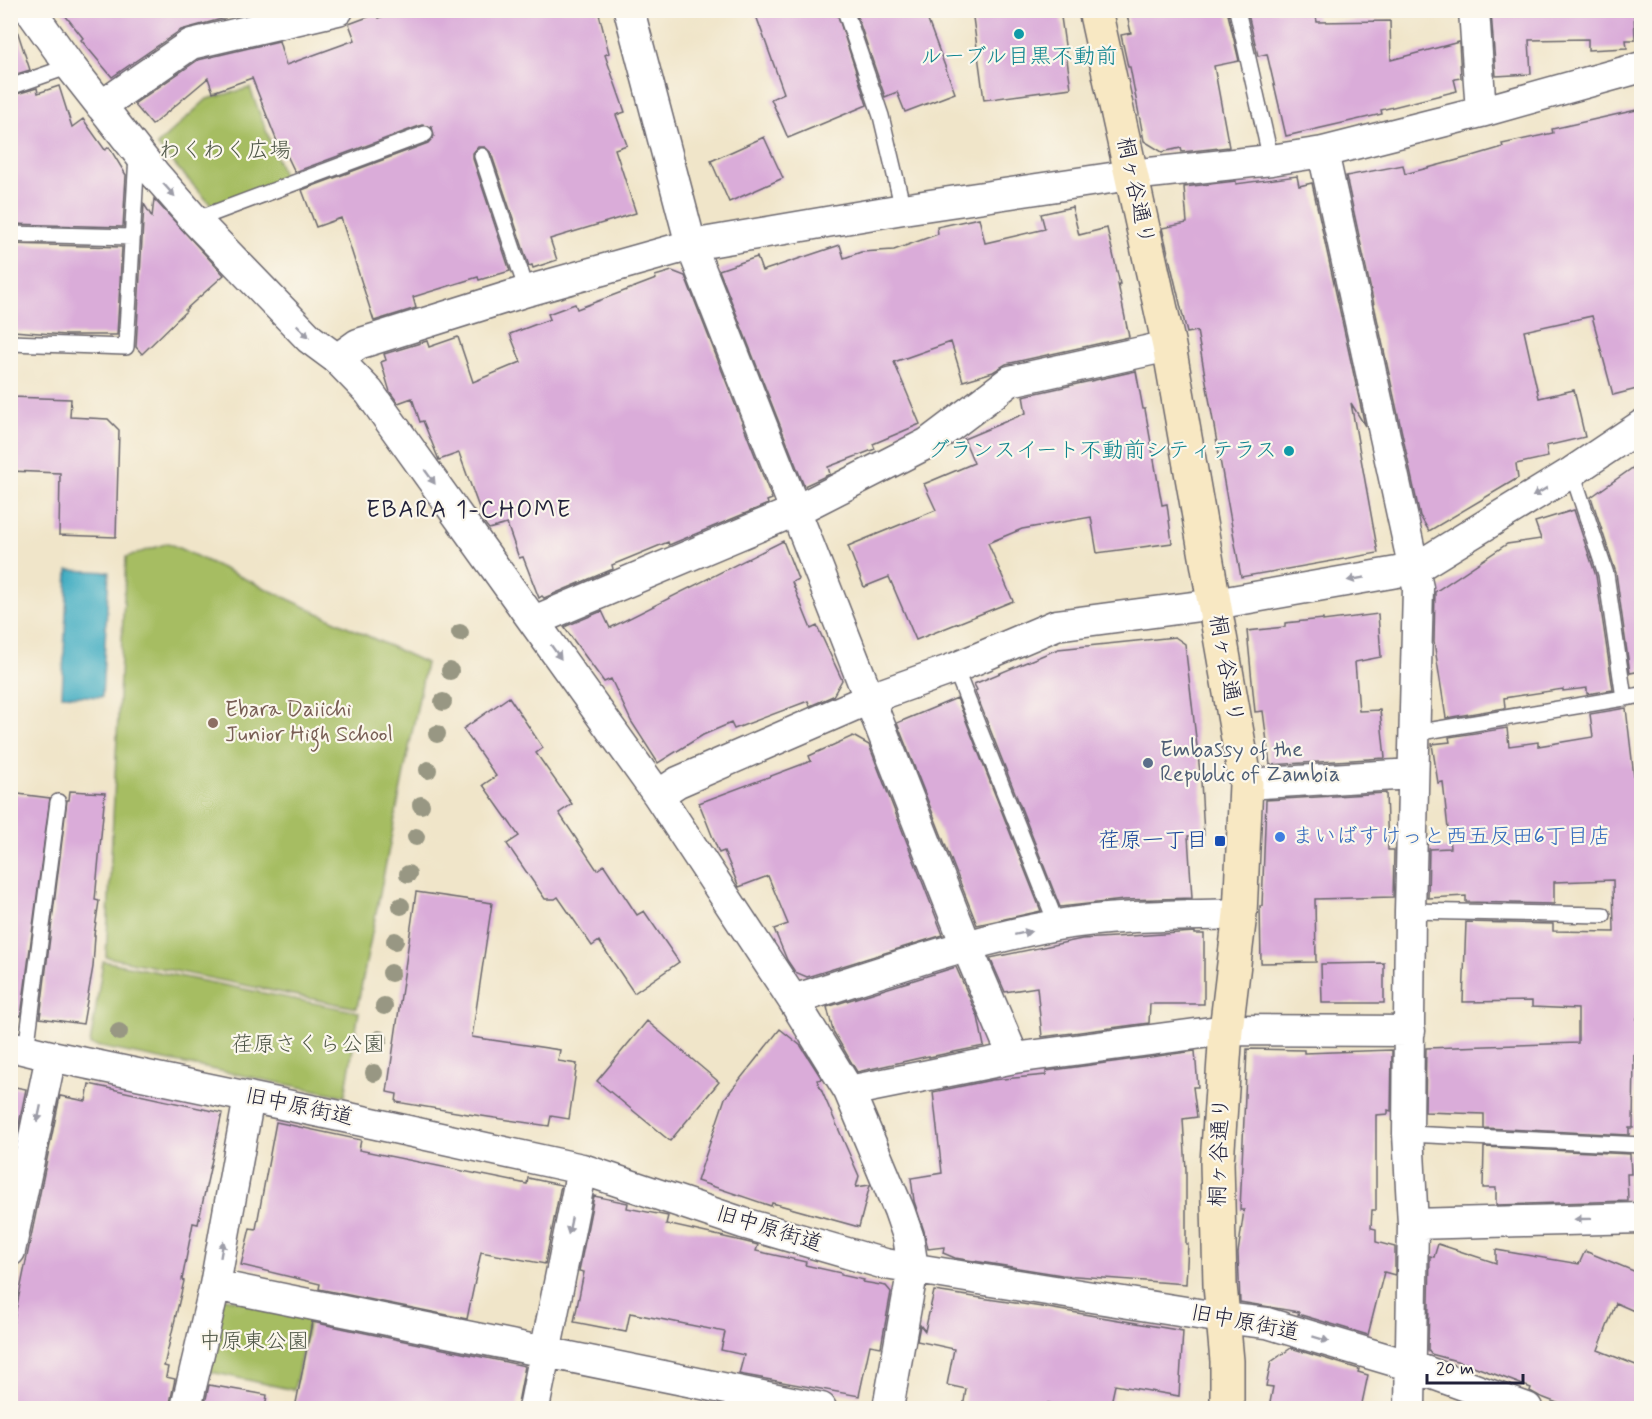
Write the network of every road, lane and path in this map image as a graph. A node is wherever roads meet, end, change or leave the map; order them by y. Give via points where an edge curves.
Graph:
1 (30, 10) edge
2 (338, 10) edge
3 (629, 10) edge
4 (845, 10) edge
5 (1095, 10) edge
6 (1237, 10) edge
7 (1473, 10) edge
8 (70, 66) junction
9 (1641, 67) edge
10 (10, 87) edge
11 (102, 106) junction
12 (1481, 112) junction
13 (424, 134) dead end
14 (137, 152) junction
15 (1323, 152) junction
16 (482, 156) dead end
17 (1271, 160) junction
18 (1131, 175) junction
19 (903, 209) junction
20 (195, 220) junction
21 (10, 234) edge
22 (132, 237) junction
23 (691, 245) junction
24 (527, 291) junction
25 (10, 344) edge
26 (1169, 346) junction
27 (337, 359) junction
28 (1641, 425) edge
29 (1572, 472) junction
30 (795, 511) junction
31 (1414, 569) junction
32 (1215, 604) junction
33 (534, 621) junction
34 (955, 668) junction
35 (1641, 695) edge
36 (871, 698) junction
37 (1624, 698) junction
38 (1415, 733) junction
39 (1413, 774) junction
40 (1246, 784) junction
41 (658, 795) junction
42 (58, 802) dead end
43 (1410, 910) junction
44 (1240, 914) junction
45 (1603, 915) dead end
46 (1057, 925) junction
47 (966, 945) junction
48 (793, 1000) junction
49 (1227, 1030) junction
50 (1410, 1031) junction
51 (29, 1051) edge
52 (1014, 1058) junction
53 (849, 1091) junction
54 (249, 1096) junction
55 (1408, 1134) junction
56 (1641, 1145) edge
57 (582, 1169) junction
58 (1641, 1218) edge
59 (1413, 1224) junction
60 (10, 1251) edge
61 (913, 1268) junction
62 (215, 1285) junction
63 (1223, 1318) junction
64 (543, 1353) junction
65 (1411, 1366) junction
66 (186, 1408) edge
67 (534, 1408) edge
68 (821, 1408) edge
69 (888, 1408) edge
70 (1227, 1408) edge
71 (1410, 1408) edge
72 (1527, 1408) edge

1 - 8 street
2 - 11 street via 190,44
3 - 23 street
4 - 19 lane via 881,116
5 - 18 street, 桐ヶ谷通り
6 - 17 lane
7 - 12 street
8 - 10 lane
8 - 11 street
9 - 12 street
11 - 14 street
12 - 15 street
13 - 20 lane
14 -> 20 street
14 - 22 lane
15 - 17 street
15 - 31 street
16 - 24 lane
17 - 18 street
18 - 19 street
18 - 26 street, 桐ヶ谷通り
19 - 23 street
20 -> 27 street via 310,339
21 - 22 lane
22 - 25 lane via 126,347
23 - 24 street
23 - 30 street
24 - 27 street via 358,344
26 - 30 street via 1010,381 928,443
26 - 32 street, 桐ヶ谷通り
27 -> 33 street via 369,392
28 - 29 street
29 -> 31 street
29 - 37 lane via 1606,574
30 - 33 street
30 - 36 street
31 -> 32 street
31 - 38 street via 1418,588
32 - 34 street via 1056,625
32 - 40 street, 桐ヶ谷通り
33 -> 41 street
34 - 36 street
34 - 46 lane
35 - 37 lane
36 - 41 street via 678,782
36 - 47 street
37 - 38 lane
38 - 39 street
39 - 40 street
39 - 43 street
40 - 44 street, 桐ヶ谷通り
41 - 48 street
42 - 51 lane
43 - 45 lane
43 - 50 street
44 - 46 street via 1102,919
44 - 49 street, 桐ヶ谷通り
47 -> 46 street
47 - 48 street
47 - 52 street
48 - 53 street
49 - 50 street
49 - 52 street
49 - 63 street, 桐ヶ谷通り via 1217,1163
50 - 55 street
51 - 54 street, 旧中原街道
51 -> 60 street
52 - 53 street
53 - 61 street via 899,1210
54 - 57 street, 旧中原街道
62 -> 54 street
55 - 56 lane
55 - 59 street
57 - 61 street, 旧中原街道 via 744,1223 885,1264
57 -> 64 street
58 -> 59 street
59 - 65 street
61 - 63 street, 旧中原街道
61 - 69 street
62 - 64 street
62 - 66 street
63 -> 65 street, 旧中原街道 via 1267,1323
63 - 70 street, 桐ヶ谷通り
64 - 67 street
64 - 68 street
65 - 71 street
65 - 72 street, 旧中原街道

